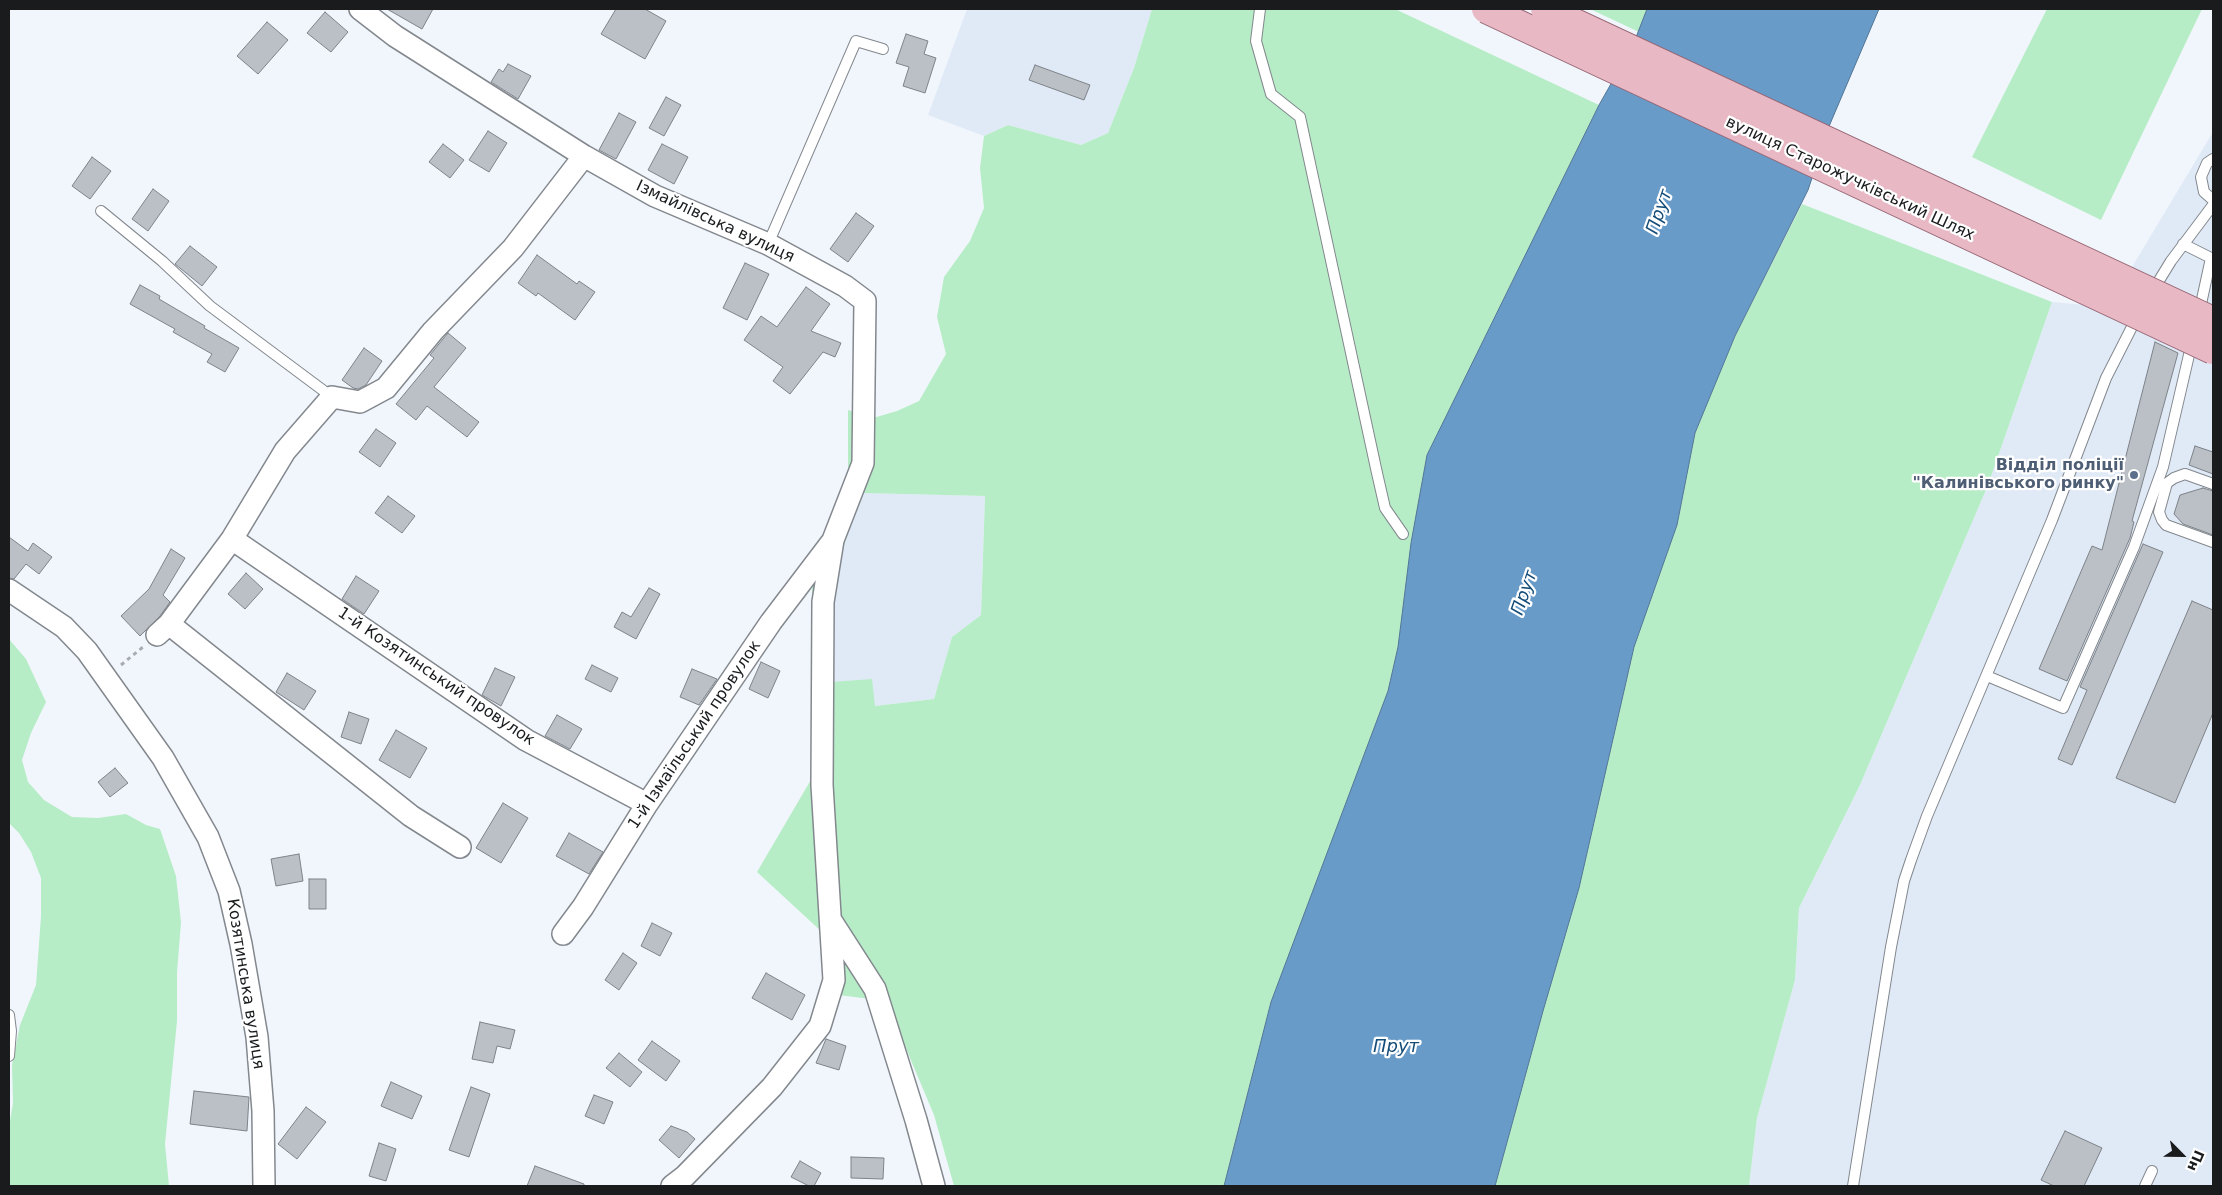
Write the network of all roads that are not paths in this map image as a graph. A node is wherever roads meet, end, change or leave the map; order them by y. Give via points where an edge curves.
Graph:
1 (360, 9) edge
2 (1260, 9) edge
3 (1486, 9) edge
4 (1545, 9) edge
5 (883, 49) dead end
6 (584, 156) junction
7 (2213, 159) edge
8 (2213, 200) edge
9 (2213, 205) edge
10 (101, 211) dead end
11 (768, 244) junction
12 (2182, 244) junction
13 (2212, 258) edge
14 (2204, 331) edge
15 (332, 397) junction
16 (2213, 484) edge
17 (2141, 528) junction
18 (2172, 528) junction
19 (1403, 534) dead end
20 (232, 539) junction
21 (833, 540) junction
22 (2213, 542) edge
23 (9, 590) edge
24 (1987, 676) junction
25 (647, 804) junction
26 (460, 848) dead end
27 (831, 920) junction
28 (563, 934) dead end
29 (9, 1015) edge
30 (9, 1056) edge
31 (2152, 1171) dead end
32 (264, 1186) edge
33 (672, 1186) edge
34 (934, 1186) edge
35 (1853, 1186) edge
36 (2145, 1186) edge

1 - 6 street, Ізмайлівська вулиця via 395,36
2 - 19 lane via 1256,41 1272,94 1300,116 1385,508
3 - 14 main road, вулиця Старожучківський Шлях, bridge
4 - 14 main road, вулиця Старожучківський Шлях, bridge
5 - 11 lane via 856,41
6 - 11 street, Ізмайлівська вулиця via 654,196
6 - 15 street via 513,248 433,331 386,388 360,402
7 - 8 lane via 2207,163 2201,177 2204,192
9 - 12 lane
10 - 15 lane via 210,306
11 - 21 street, Ізмайлівська вулиця via 865,301 864,463
12 - 13 lane
12 - 24 lane via 2106,378 2052,520
13 - 14 lane
14 - 17 lane
15 - 20 street via 285,451
16 - 18 lane via 2185,474 2167,484 2159,512 2162,520
17 - 18 lane via 2150,522
17 - 24 lane via 2063,708
18 - 22 lane
20 - 25 street, 1-й Козятинський провулок via 526,740
20 - 26 street via 163,629 411,816
21 - 25 street, 1-й Ізмаїльський провулок via 771,622
21 - 27 street via 823,602 822,785
23 - 32 street, Козятинська вулиця via 64,627 87,651 162,758 208,837 229,891 257,1036
24 - 35 lane via 1904,881
25 - 28 street, 1-й Ізмаїльський провулок
27 - 33 street via 834,980 820,1026 772,1087
27 - 34 street via 874,990
29 - 30 lane
31 - 36 lane

